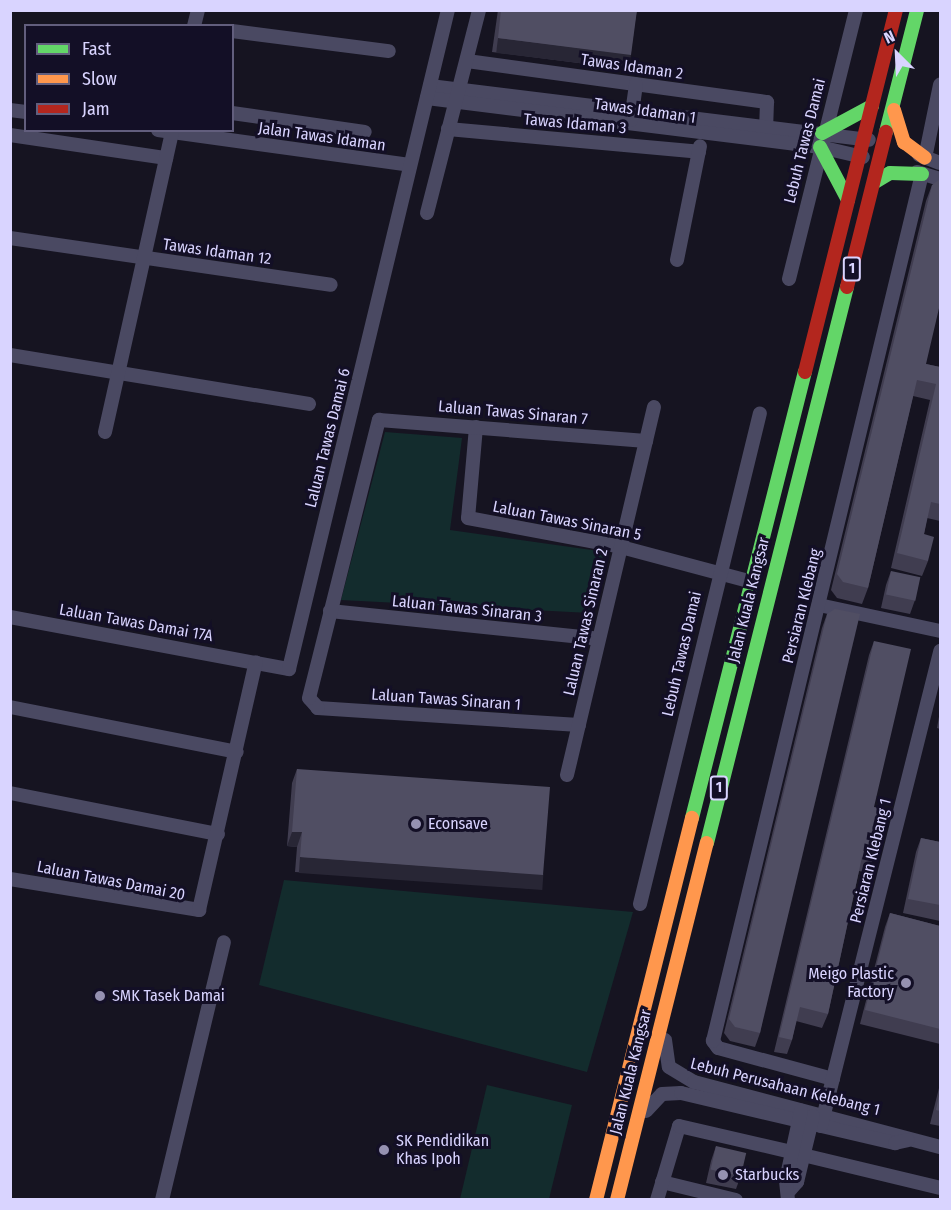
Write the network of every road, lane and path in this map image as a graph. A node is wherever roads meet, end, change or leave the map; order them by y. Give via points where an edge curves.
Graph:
1 (448, 10) edge
2 (479, 10) edge
3 (856, 10) edge
4 (896, 10) edge
5 (917, 10) edge
6 (234, 31) edge
7 (389, 51) dead end
8 (467, 61) junction
9 (636, 84) junction
10 (940, 85) edge
11 (429, 92) junction
12 (458, 96) junction
13 (872, 106) junction
14 (893, 107) junction
15 (234, 113) edge
16 (632, 118) junction
17 (766, 128) junction
18 (448, 129) junction
19 (165, 132) edge
20 (172, 132) edge
21 (365, 132) dead end
22 (10, 135) edge
23 (701, 135) junction
24 (864, 139) junction
25 (821, 140) junction
26 (885, 144) junction
27 (699, 152) junction
28 (859, 156) junction
29 (166, 158) junction
30 (925, 158) junction
31 (880, 161) junction
32 (940, 163) edge
33 (410, 165) junction
34 (922, 174) junction
35 (940, 179) edge
36 (875, 182) junction
37 (848, 200) junction
38 (427, 213) dead end
39 (10, 238) edge
40 (144, 258) junction
41 (677, 260) dead end
42 (789, 279) dead end
43 (331, 285) dead end
44 (10, 355) edge
45 (118, 374) junction
46 (309, 404) dead end
47 (654, 407) dead end
48 (760, 413) dead end
49 (476, 427) junction
50 (105, 432) dead end
51 (646, 441) junction
52 (621, 547) junction
53 (718, 574) junction
54 (749, 581) junction
55 (819, 605) junction
56 (330, 611) junction
57 (10, 617) edge
58 (940, 631) edge
59 (599, 639) junction
60 (940, 651) edge
61 (256, 662) junction
62 (10, 707) edge
63 (579, 725) junction
64 (237, 752) junction
65 (567, 775) dead end
66 (10, 793) edge
67 (218, 834) junction
68 (10, 879) edge
69 (640, 904) dead end
70 (224, 942) dead end
71 (670, 983) junction
72 (833, 1078) junction
73 (812, 1117) junction
74 (940, 1147) edge
75 (798, 1154) junction
76 (628, 1156) junction
77 (662, 1182) junction
78 (940, 1188) edge
79 (789, 1195) edge
80 (162, 1200) edge
81 (596, 1200) edge
82 (617, 1200) edge
83 (657, 1200) edge
84 (736, 1200) edge

1 - 11 street, Laluan Tawas Damai 6
2 - 8 street
3 - 25 street, Lebuh Tawas Damai
4 - 13 highway, Jalan Kuala Kangsar / 1
5 - 14 highway, Jalan Kuala Kangsar / 1
6 - 7 street
8 - 9 street, Tawas Idaman 2
8 - 12 street
9 - 16 street
9 - 17 street, Tawas Idaman 2 via 767,102
10 - 30 street
11 - 12 street, Tawas Idaman 1
11 - 33 street, Laluan Tawas Damai 6
12 - 16 street, Tawas Idaman 1
12 - 18 street
13 - 24 highway, Jalan Kuala Kangsar / 1
13 - 25 highway
14 - 26 highway, Jalan Kuala Kangsar / 1
14 - 30 highway via 904,142
15 - 21 street
16 - 17 street, Tawas Idaman 1
16 - 23 street, Tawas Idaman 1
17 - 25 street, Tawas Idaman 1
18 - 27 street, Tawas Idaman 3
18 - 38 street
19 - 29 street
20 - 33 street, Jalan Tawas Idaman
22 - 29 street
23 - 25 street, Tawas Idaman 1
23 - 27 street
24 - 25 street, Tawas Idaman 1
24 - 26 street, Tawas Idaman 1
24 - 28 highway, Jalan Kuala Kangsar / 1
25 - 28 street, Tawas Idaman 1
25 - 37 highway
25 - 42 street, Lebuh Tawas Damai
26 - 30 street, Tawas Idaman 1
26 - 31 highway, Jalan Kuala Kangsar / 1
27 - 41 street
28 - 31 street, Tawas Idaman 1
28 - 37 highway, Jalan Kuala Kangsar / 1
29 - 40 street
30 - 32 street, Tawas Idaman 1
31 - 34 street, Tawas Idaman 1
31 - 36 highway, Jalan Kuala Kangsar / 1
33 - 61 street, Laluan Tawas Damai 6 via 290,667
34 - 35 street, Tawas Idaman 1
34 - 36 highway via 890,173
34 - 55 street, Persiaran Klebang
36 - 71 highway, Jalan Kuala Kangsar / 1
37 - 54 highway, Jalan Kuala Kangsar / 1
39 - 40 street
40 - 43 street, Tawas Idaman 12
40 - 45 street, Tawas Idaman 12
44 - 45 street
45 - 46 street
45 - 50 street, Tawas Idaman 12
47 - 51 street, Laluan Tawas Sinaran 2
48 - 53 street, Lebuh Tawas Damai
49 - 51 street, Laluan Tawas Sinaran 7
49 - 52 street, Laluan Tawas Sinaran 5 via 468,518
49 - 56 street, Laluan Tawas Sinaran 7 via 379,420
51 - 52 street, Laluan Tawas Sinaran 2
52 - 53 street, Laluan Tawas Sinaran 5
52 - 59 street, Laluan Tawas Sinaran 2
53 - 54 street, Laluan Tawas Sinaran 5
53 - 69 street, Lebuh Tawas Damai
54 - 81 highway, Jalan Kuala Kangsar / 1
55 - 58 street
55 - 72 street, Persiaran Klebang via 714,1045
56 - 59 street, Laluan Tawas Sinaran 3
56 - 63 street, Laluan Tawas Sinaran 1 via 311,705
57 - 61 street, Laluan Tawas Damai 17A
59 - 63 street, Laluan Tawas Sinaran 2
60 - 72 street, Persiaran Klebang 1
61 - 64 street
62 - 64 street
63 - 65 street, Laluan Tawas Sinaran 2
64 - 67 street
66 - 67 street
67 - 68 street, Laluan Tawas Damai 20 via 202,905 196,911
70 - 80 street
71 - 73 street, Lebuh Perusahaan Kelebang 1 via 673,1000 666,1056 678,1076
71 - 76 highway, Jalan Kuala Kangsar / 1
72 - 73 street, Persiaran Klebang 1
73 - 74 street, Lebuh Perusahaan Kelebang 1 via 895,1143 908,1140
73 - 75 street, Persiaran Klebang 1
73 - 76 street, Lebuh Perusahaan Kelebang 1 via 670,1092 653,1099 637,1148
75 - 77 street via 679,1126
75 - 78 street
75 - 79 street, Persiaran Klebang 1
76 - 82 highway, Jalan Kuala Kangsar / 1
77 - 83 street
77 - 84 street

